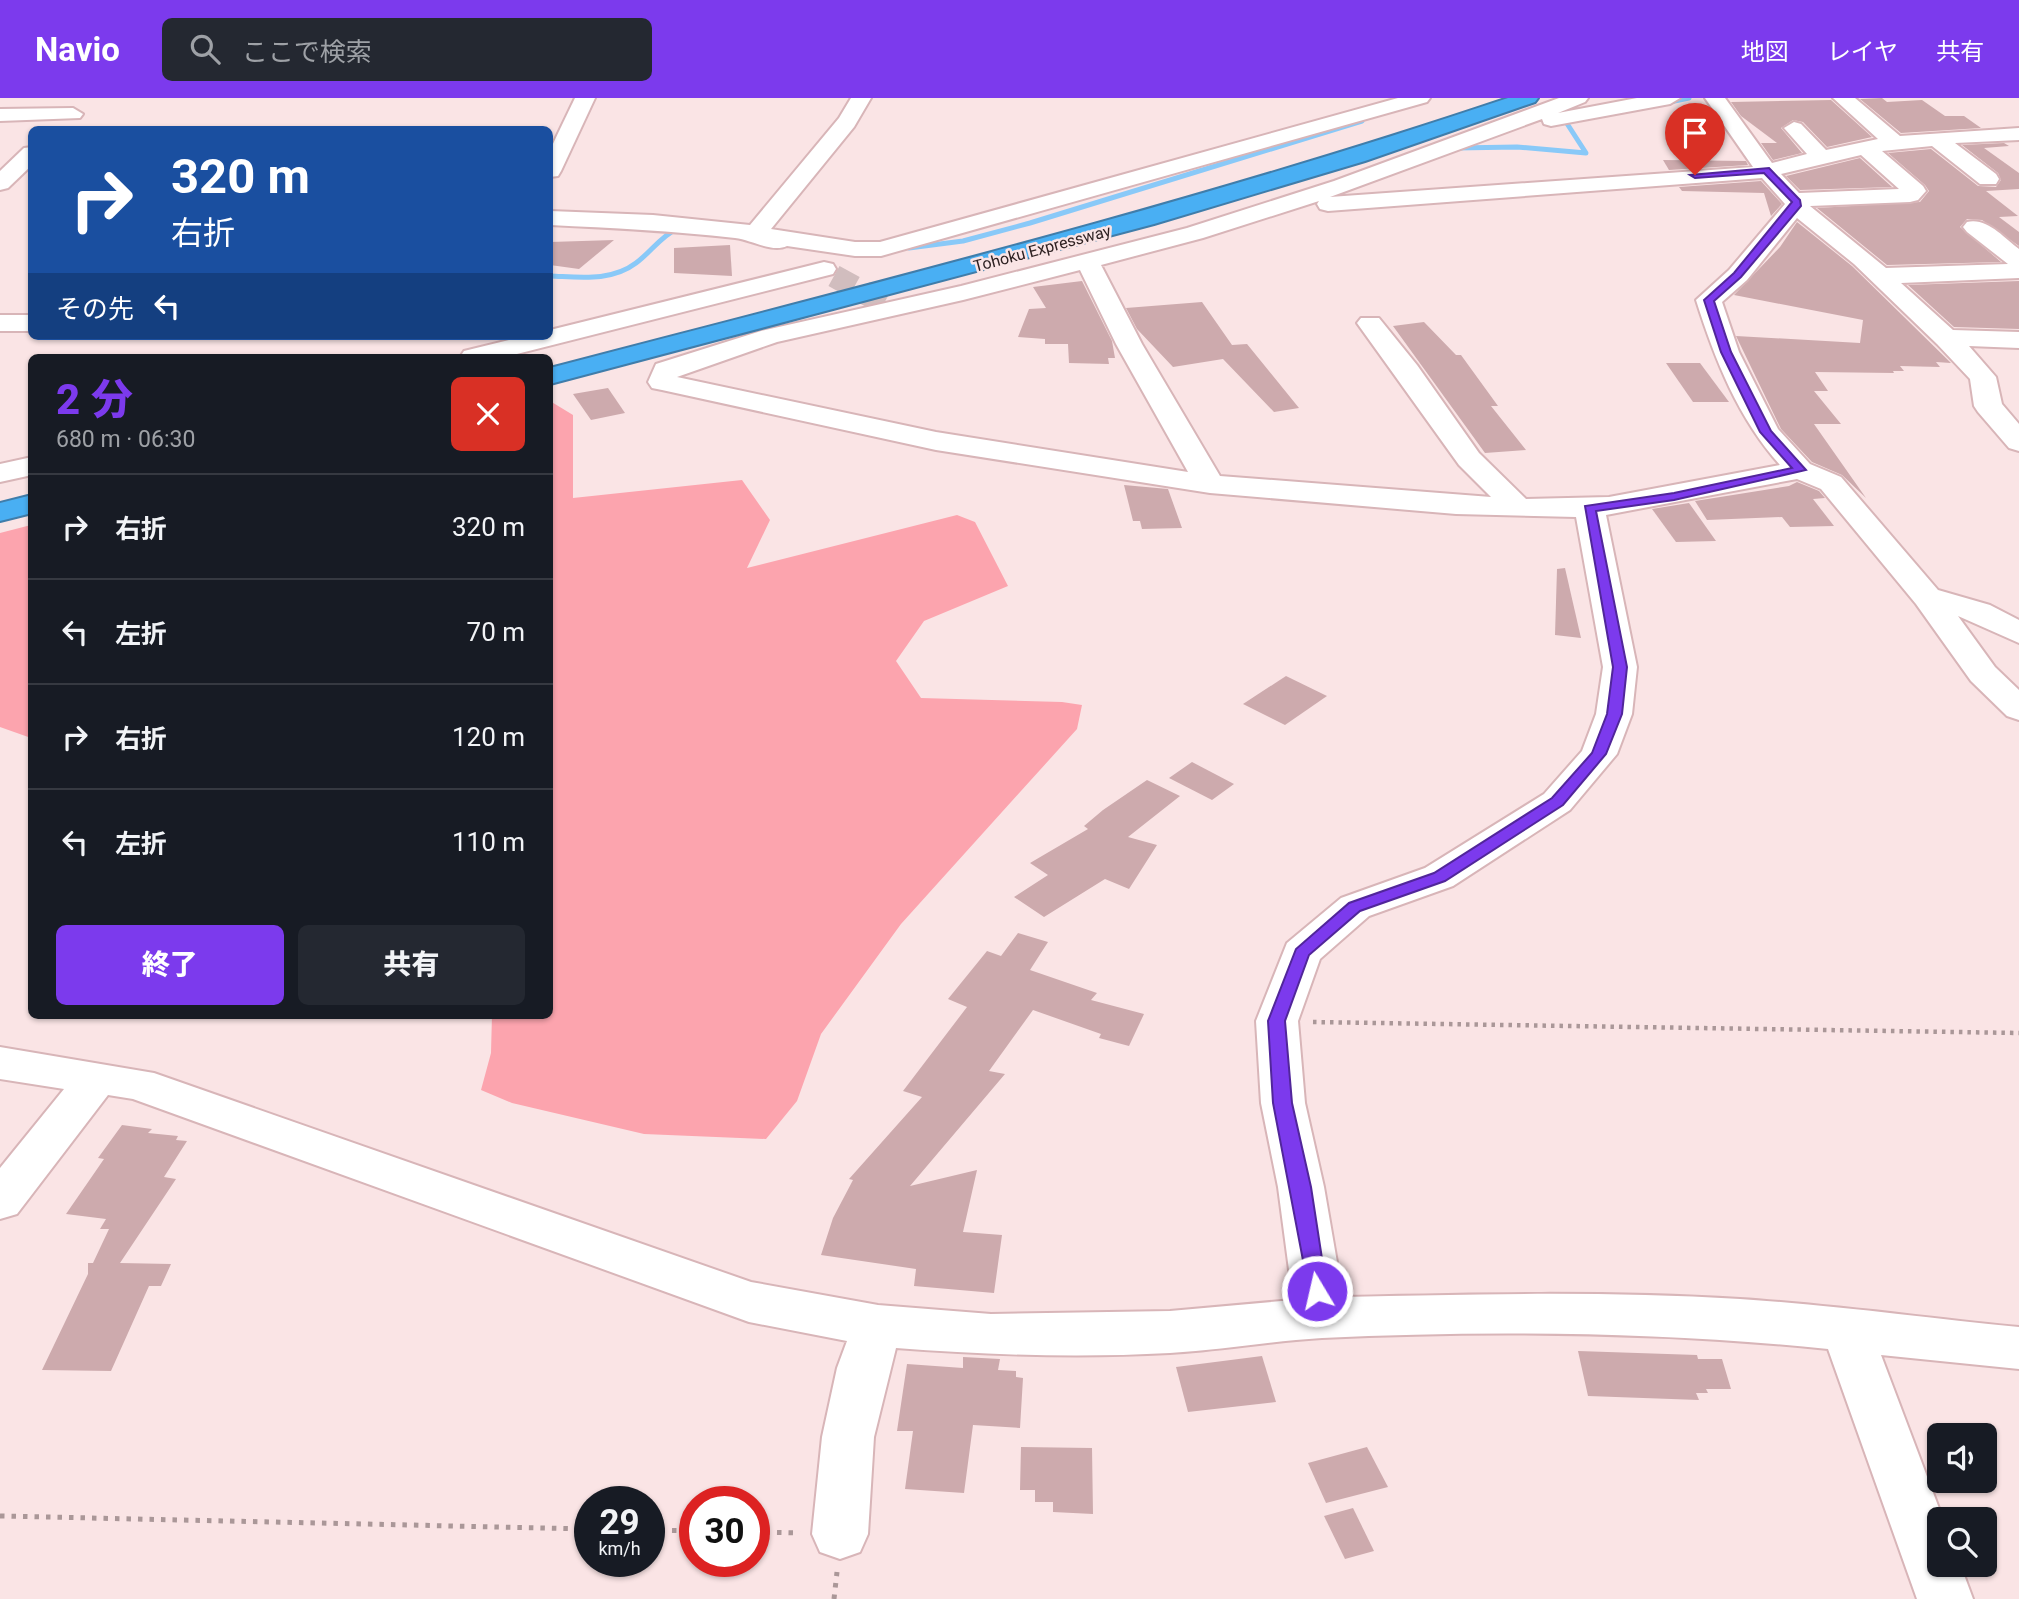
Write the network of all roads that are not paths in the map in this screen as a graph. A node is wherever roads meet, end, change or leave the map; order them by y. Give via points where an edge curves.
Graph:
1 (91, 98) edge
2 (585, 98) edge
3 (861, 98) edge
4 (1420, 98) edge
5 (1488, 98) edge
6 (1528, 98) edge
7 (1578, 98) edge
8 (1670, 98) edge
9 (1715, 98) edge
10 (1843, 98) edge
11 (0, 114) edge
12 (73, 114) junction
13 (1959, 114) dead end
14 (1500, 125) junction
15 (61, 126) edge
16 (1794, 128) dead end
17 (2009, 136) edge
18 (1935, 138) junction
19 (1895, 143) junction
20 (1865, 148) junction
21 (28, 157) edge
22 (1821, 157) junction
23 (553, 165) edge
24 (1766, 170) junction
25 (1988, 179) dead end
26 (0, 183) edge
27 (1796, 203) junction
28 (1284, 205) junction
29 (553, 218) edge
30 (1975, 227) dead end
31 (760, 232) junction
32 (2019, 261) edge
33 (1088, 262) junction
34 (2019, 271) edge
35 (1879, 276) junction
36 (0, 323) edge
37 (28, 323) edge
38 (1370, 323) dead end
39 (553, 338) edge
40 (1946, 338) junction
41 (545, 340) edge
42 (2019, 340) edge
43 (486, 354) edge
44 (553, 358) edge
45 (553, 375) edge
46 (2019, 442) edge
47 (28, 467) edge
48 (1800, 470) junction
49 (0, 473) edge
50 (1210, 484) junction
51 (28, 487) edge
52 (0, 493) edge
53 (28, 505) edge
54 (1518, 508) junction
55 (1590, 508) junction
56 (0, 512) edge
57 (1927, 597) junction
58 (2019, 633) edge
59 (2019, 709) edge
60 (0, 1063) edge
61 (97, 1078) junction
62 (0, 1201) edge
63 (1321, 1318) junction
64 (878, 1326) junction
65 (1846, 1328) junction
66 (2019, 1348) edge
67 (840, 1534) dead end
68 (1945, 1599) edge

1 - 12 street
2 - 23 street
3 - 31 street via 851,119 776,204
4 - 31 street via 881,249 855,249
5 - 44 highway, Tohoku Expressway via 1140,206
6 - 45 highway, Tohoku Expressway via 1357,156 1146,219
7 - 14 street
8 - 14 street
9 - 24 street
10 - 19 street
11 - 12 street
12 - 15 street
13 - 17 street
14 - 28 street
16 - 22 street
17 - 18 street
18 - 19 street
18 - 25 street
19 - 20 street
20 - 22 street
20 - 27 street via 1914,191 1910,195
21 - 26 street
22 - 24 street
24 - 27 street
24 - 28 street
27 - 35 street
27 - 48 street via 1738,275 1709,300 1726,352 1766,432
28 - 33 street
29 - 31 street
30 - 32 street
31 - 39 street via 829,273
33 - 50 street via 1129,344
33 - 50 street via 770,337 665,370 662,382 936,441
34 - 35 street
35 - 40 street
36 - 37 street
38 - 54 street via 1469,458
40 - 42 street
40 - 46 street via 1983,377 1988,406
41 - 43 street
47 - 49 street
48 - 55 street
48 - 57 street via 1831,483
50 - 54 street
51 - 52 highway
53 - 56 highway
54 - 55 street
55 - 63 street via 1620,667 1614,714 1599,754 1558,802 1439,877 1354,907 1302,953 1277,1021 1283,1103
57 - 58 street via 1978,612
57 - 59 street via 1983,674
60 - 61 street
61 - 62 street
61 - 64 street via 160,1091 749,1302
63 - 64 street via 1170,1332 991,1335
63 - 65 street via 1557,1313
64 - 67 street via 863,1368 848,1437
65 - 66 street
65 - 68 street

